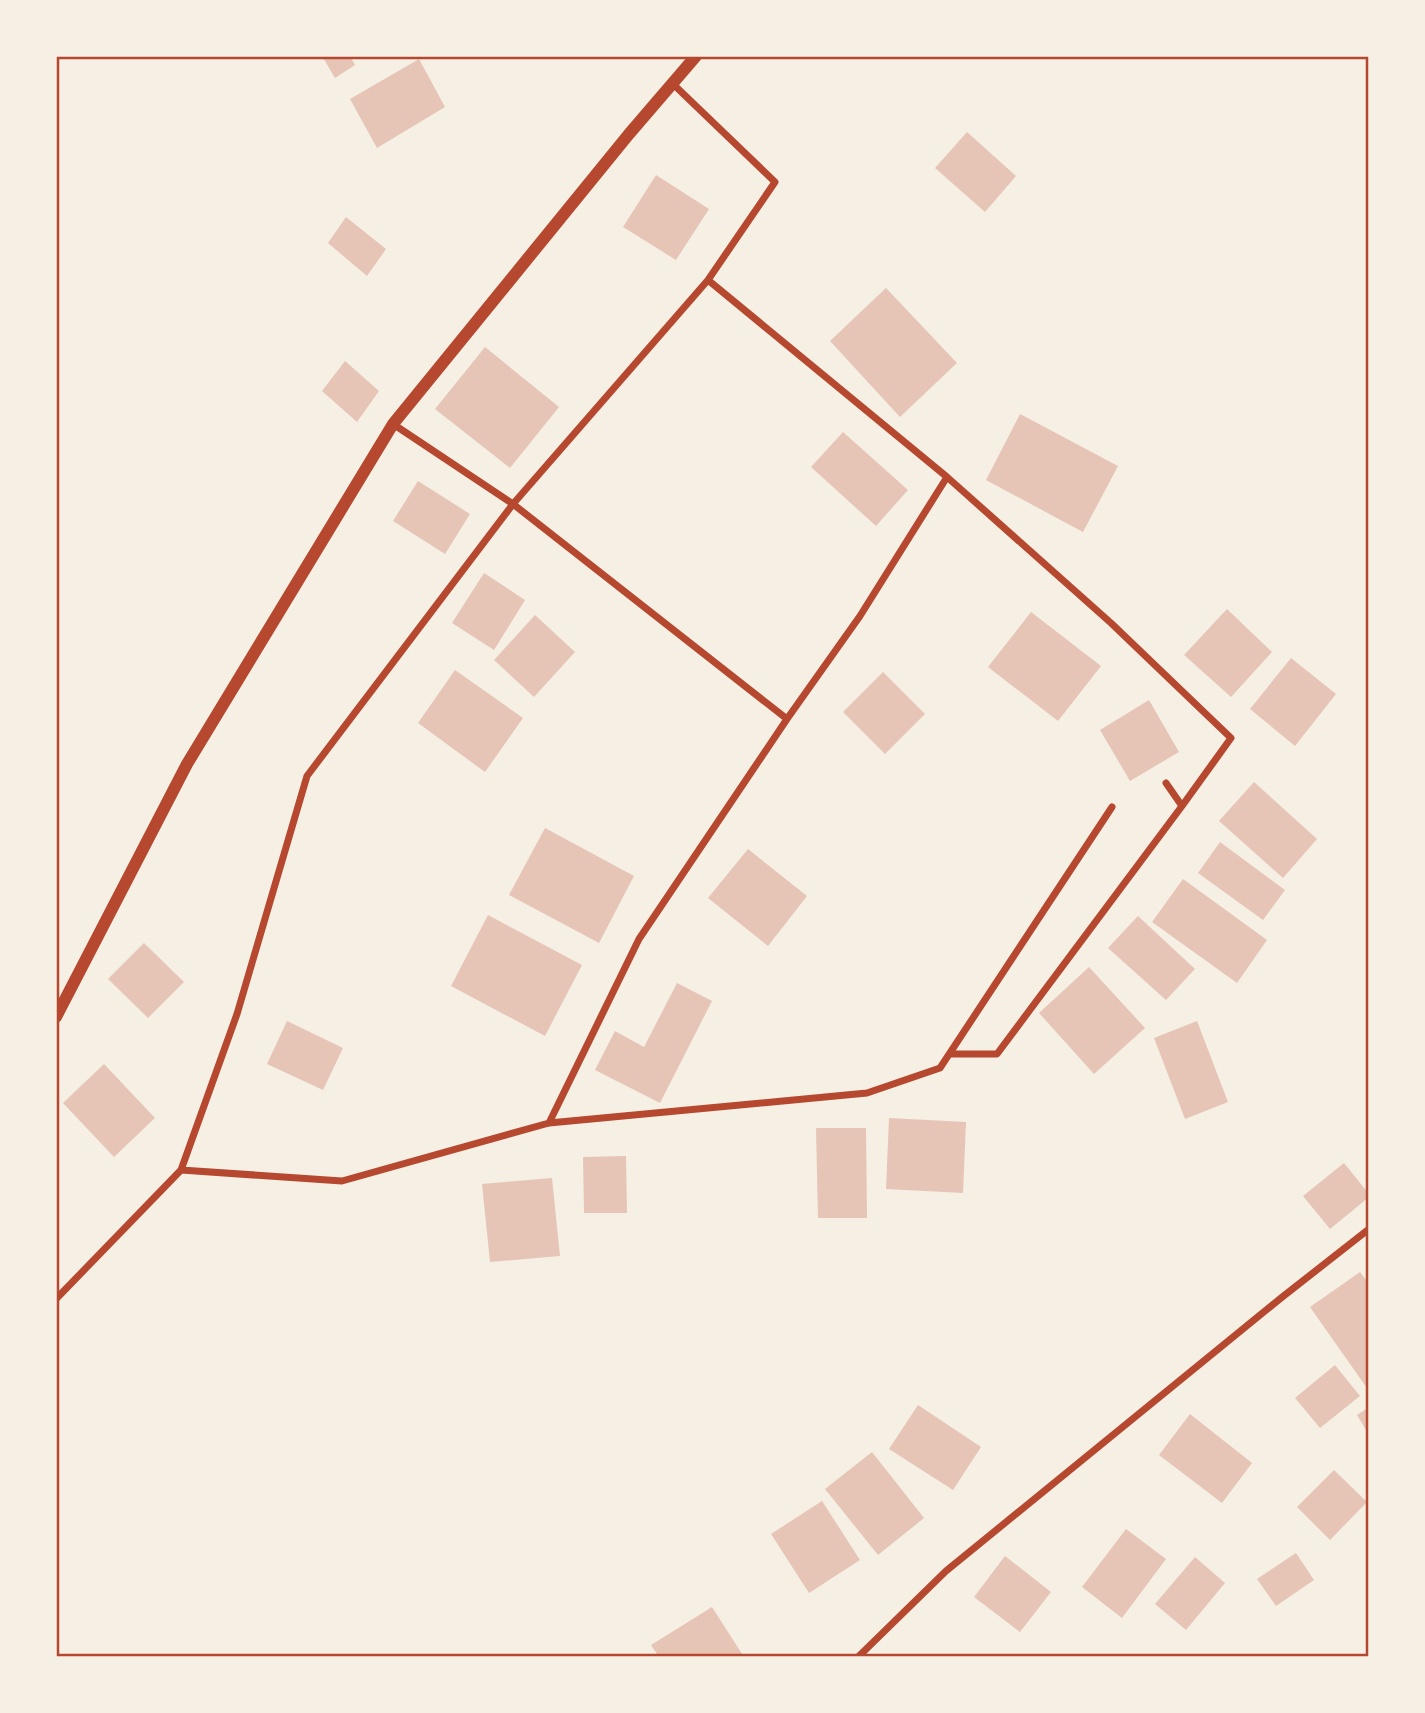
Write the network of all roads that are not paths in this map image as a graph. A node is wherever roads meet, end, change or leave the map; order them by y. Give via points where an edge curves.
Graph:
1 (696, 56) edge
2 (672, 83) junction
3 (708, 280) junction
4 (393, 424) junction
5 (947, 477) junction
6 (513, 504) junction
7 (787, 719) junction
8 (1166, 783) dead end
9 (1182, 806) junction
10 (1112, 807) dead end
11 (56, 1017) edge
12 (950, 1054) junction
13 (549, 1123) junction
14 (181, 1170) junction
15 (1369, 1229) edge
16 (56, 1299) edge
17 (858, 1657) edge

1 - 2 street
2 - 3 street via 775,182
2 - 4 street
3 - 5 street
3 - 6 street
4 - 6 street
4 - 11 street via 187,764
5 - 7 street via 860,616
5 - 9 street via 1231,738
6 - 7 street
6 - 14 street via 307,776 237,1014
7 - 13 street via 639,939
8 - 9 street
9 - 12 street via 998,1055
10 - 12 street
12 - 13 street via 940,1068 867,1093
13 - 14 street via 342,1181
14 - 16 street
15 - 17 street via 946,1571

